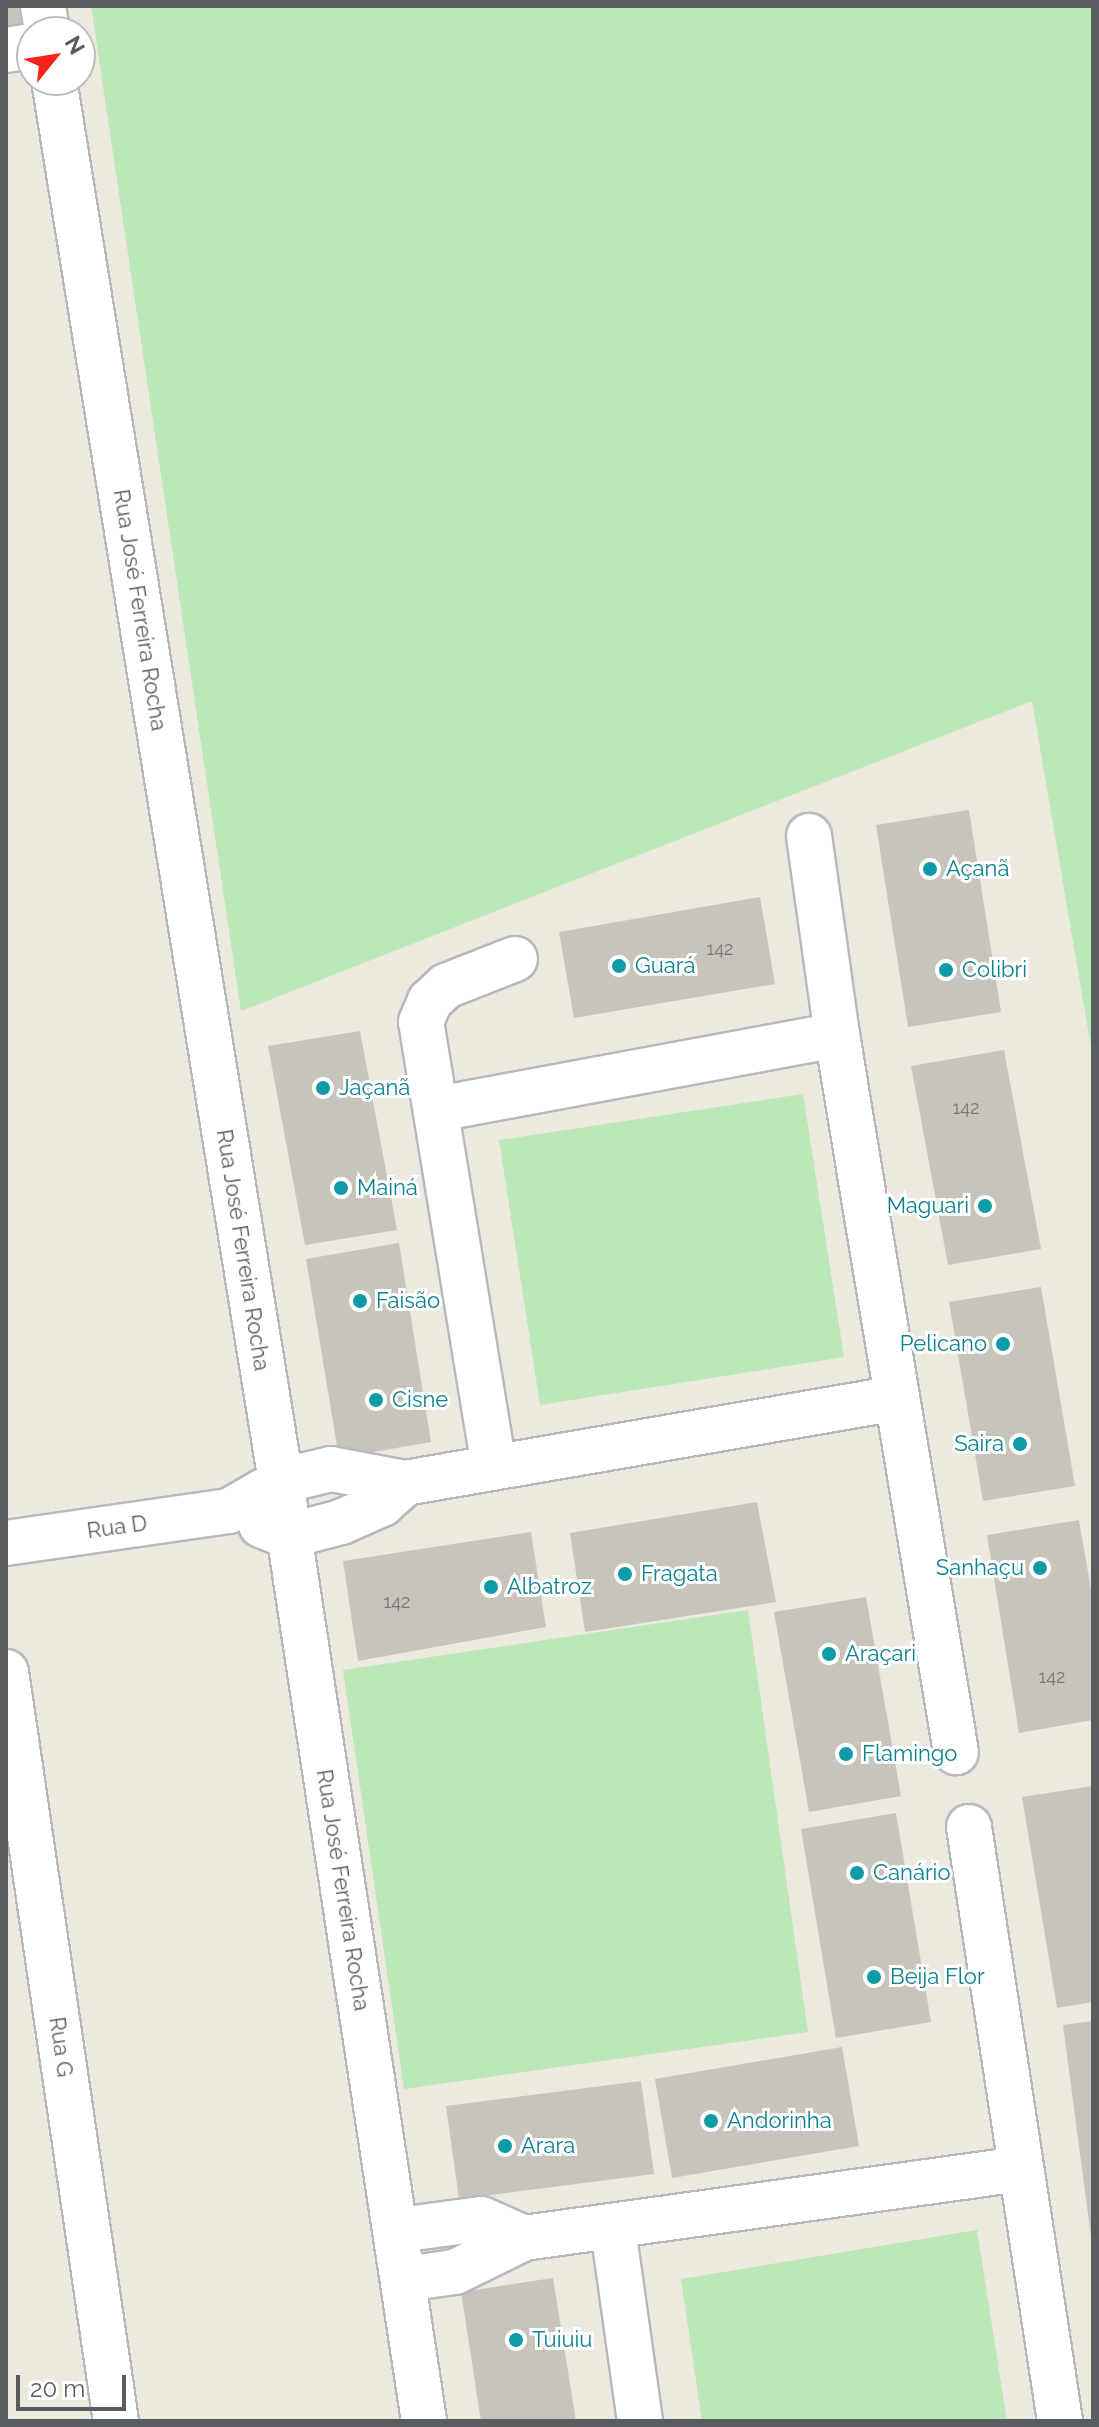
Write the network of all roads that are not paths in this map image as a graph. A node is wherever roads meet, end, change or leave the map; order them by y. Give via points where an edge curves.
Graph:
1 (57, 96) edge
2 (809, 836) dead end
3 (515, 959) dead end
4 (837, 1035) junction
5 (437, 1109) junction
6 (896, 1398) junction
7 (494, 1467) junction
8 (281, 1481) junction
9 (405, 1483) junction
10 (229, 1511) junction
11 (288, 1536) junction
12 (6, 1543) edge
13 (6, 1672) edge
14 (956, 1752) dead end
15 (969, 1827) dead end
16 (1020, 2169) junction
17 (613, 2229) junction
18 (399, 2230) junction
19 (524, 2238) junction
20 (405, 2279) junction
21 (116, 2421) edge
22 (424, 2421) edge
23 (640, 2421) edge
24 (1060, 2421) edge

1 - 8 street, Rua José Ferreira Rocha
2 - 4 street
3 - 5 street via 446,986 430,1001 421,1022
4 - 5 street
4 - 6 street
5 - 7 street
6 - 7 street
6 - 14 street
7 - 9 street
8 - 9 street via 354,1469
8 - 10 street, Rua D
8 - 11 street, Rua José Ferreira Rocha
9 - 11 street via 361,1516
10 - 11 street
10 - 12 street, Rua D
11 - 18 street, Rua José Ferreira Rocha
13 - 21 street, Rua G
15 - 16 street
16 - 17 street
16 - 24 street
17 - 19 street
17 - 23 street
18 - 19 street via 481,2219
18 - 20 street, Rua José Ferreira Rocha
19 - 20 street via 455,2272
20 - 22 street, Rua José Ferreira Rocha

